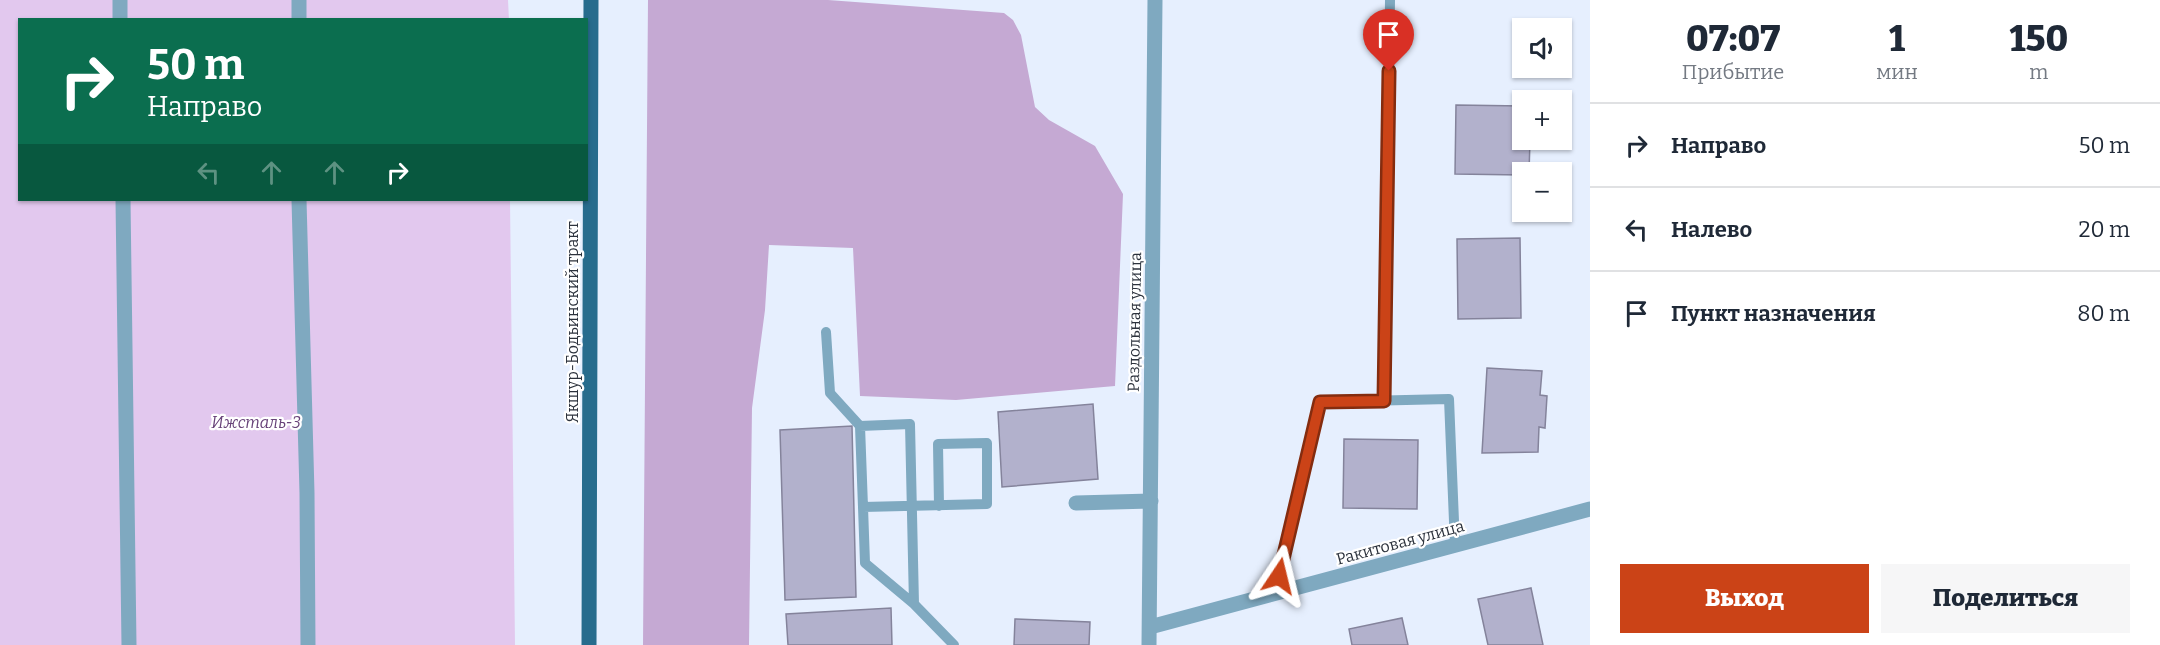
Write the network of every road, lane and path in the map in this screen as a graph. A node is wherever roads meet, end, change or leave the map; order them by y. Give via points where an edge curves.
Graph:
1 (120, 0) edge
2 (299, 0) edge
3 (591, 0) edge
4 (1155, 0) edge
5 (1390, 0) edge
6 (120, 18) edge
7 (299, 18) edge
8 (123, 201) edge
9 (299, 201) edge
10 (826, 332) dead end
11 (1384, 401) junction
12 (860, 426) junction
13 (1150, 501) junction
14 (1076, 503) dead end
15 (912, 506) junction
16 (939, 506) junction
17 (863, 507) junction
18 (1590, 509) edge
19 (1455, 546) junction
20 (1277, 593) junction
21 (915, 604) junction
22 (1150, 627) junction
23 (129, 645) edge
24 (308, 645) edge
25 (588, 645) edge
26 (954, 645) edge
27 (1149, 645) edge

1 - 6 street
2 - 7 street
3 - 25 main road, Якшур-Бодьинский тракт
4 - 13 street, Раздольная улица
5 - 11 lane
8 - 23 street
9 - 24 street
10 - 12 lane via 830,393
11 - 19 lane via 1449,399
11 - 20 lane via 1320,402
12 - 15 lane via 910,424
12 - 17 lane
13 - 14 street
13 - 22 street, Раздольная улица
15 - 16 lane
15 - 17 lane
15 - 21 lane
16 - 16 lane via 987,504 987,443 938,444
17 - 21 lane via 865,563
18 - 19 street, Ракитовая улица
19 - 20 street, Ракитовая улица
20 - 22 street, Ракитовая улица
21 - 26 lane
22 - 27 street, Раздольная улица

